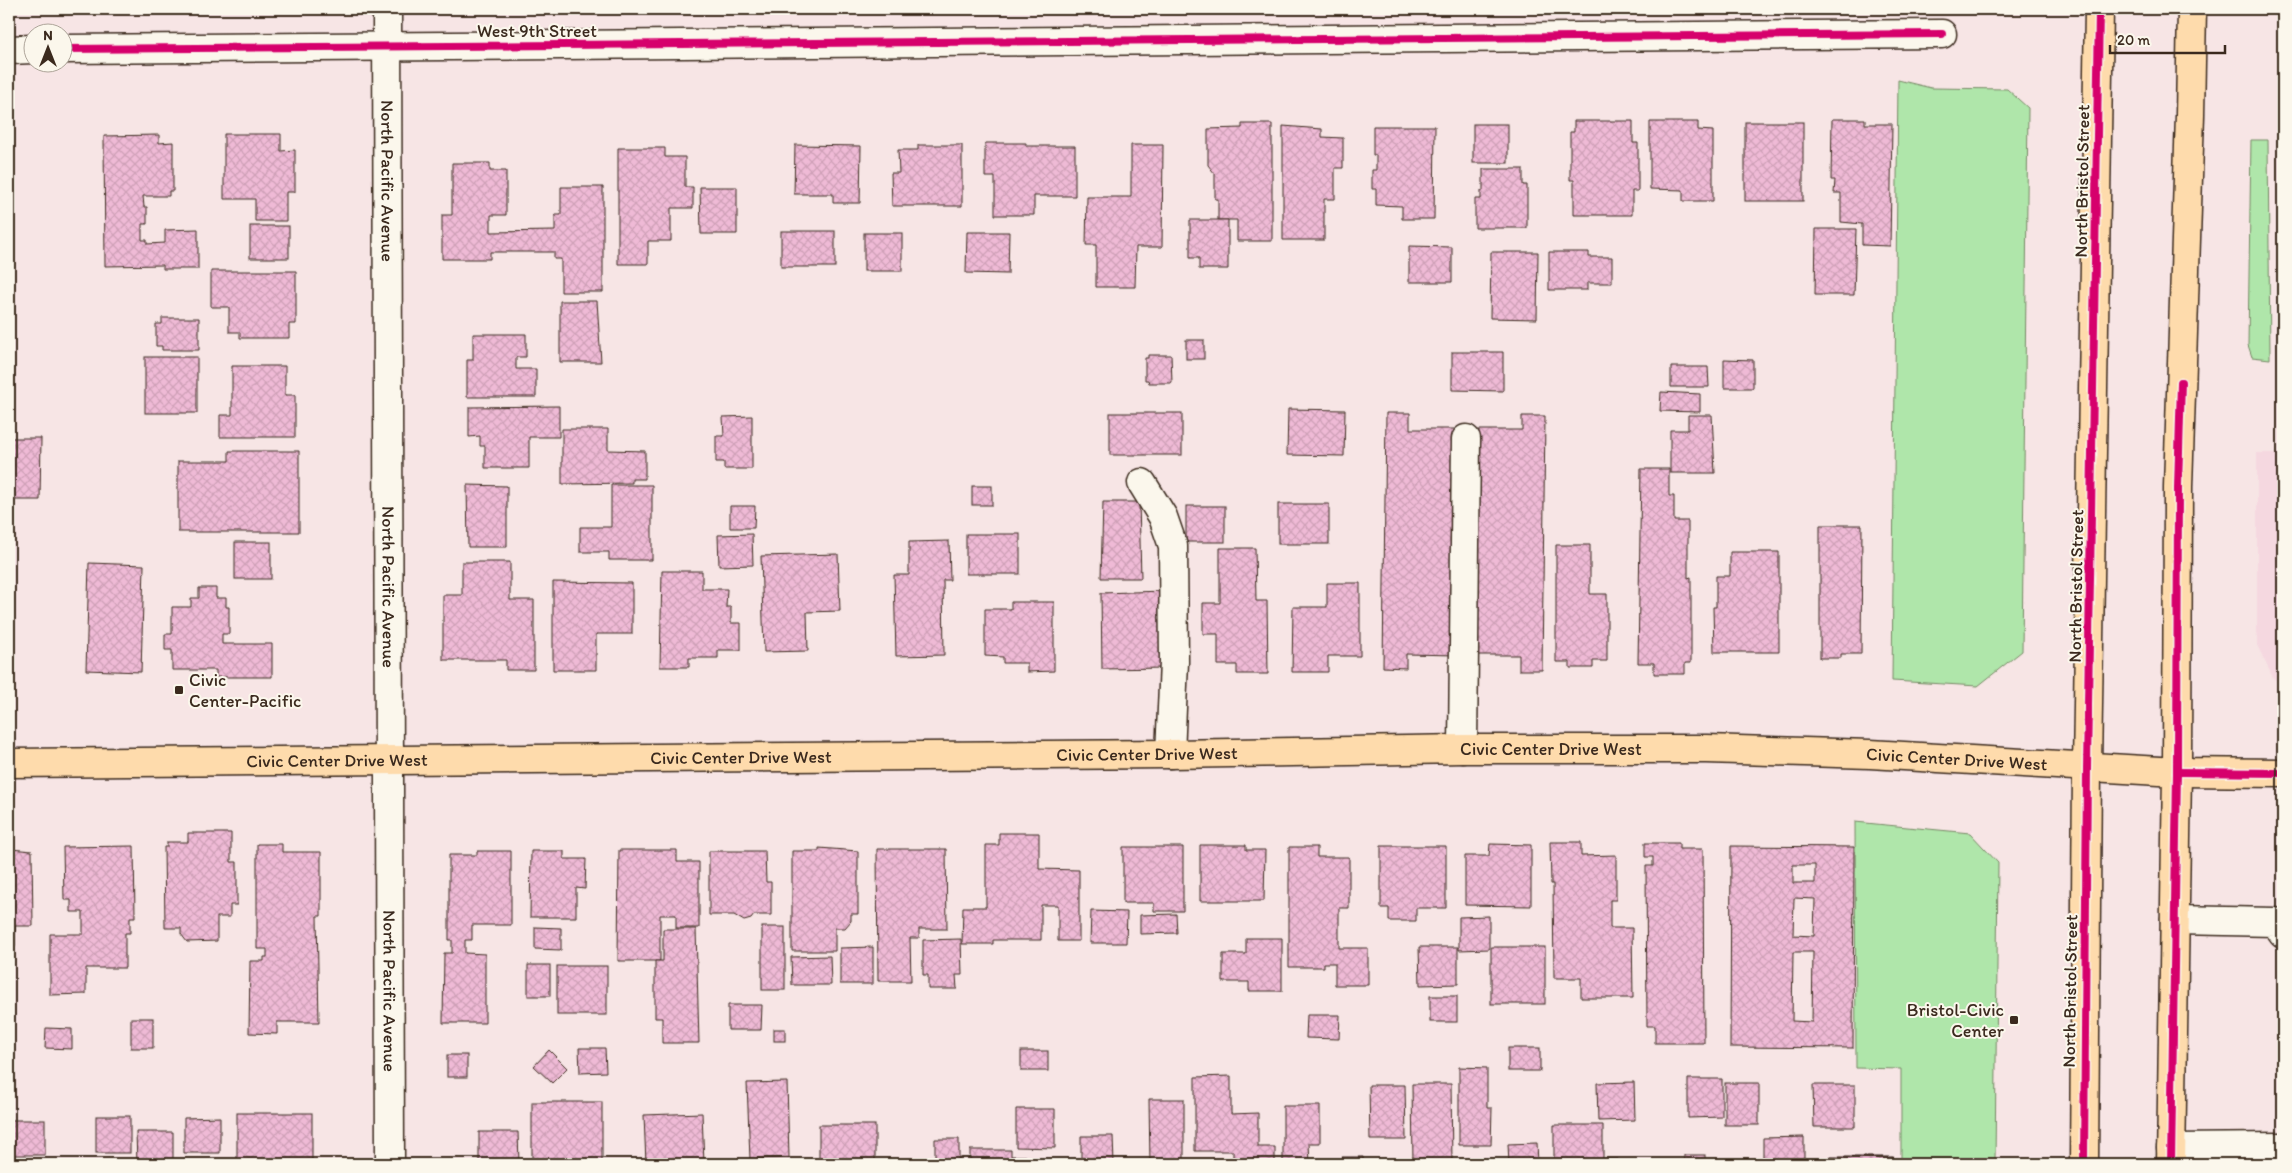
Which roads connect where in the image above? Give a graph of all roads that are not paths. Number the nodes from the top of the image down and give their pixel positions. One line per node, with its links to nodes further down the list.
1 (387, 9): 5 (street, North Pacific Avenue)
2 (2099, 9): 15 (main road, North Bristol Street)
3 (2192, 9): 16 (main road)
4 (1942, 34): 5 (street, West 9th Street)
5 (386, 47): 7 (street, West 9th Street); 13 (street, North Pacific Avenue)
6 (22, 49): 8 (street)
7 (72, 49)
8 (9, 50)
9 (1466, 439): 11 (street)
10 (1142, 483): 12 (street)
11 (1462, 749): 12 (main road, Civic Center Drive West); 15 (main road, Civic Center Drive West)
12 (1170, 754): 13 (main road, Civic Center Drive West)
13 (388, 760): 14 (main road, Civic Center Drive West); 22 (street, North Pacific Avenue)
14 (9, 763)
15 (2087, 768): 16 (main road, Civic Center Drive West); 23 (main road, North Bristol Street)
16 (2177, 772): 17 (main road, Civic Center Drive West); 18 (main road)
17 (2283, 773)
18 (2175, 920): 19 (street); 21 (main road)
19 (2283, 933)
20 (2283, 1147): 21 (street)
21 (2171, 1156)
22 (390, 1164)
23 (2084, 1164)

